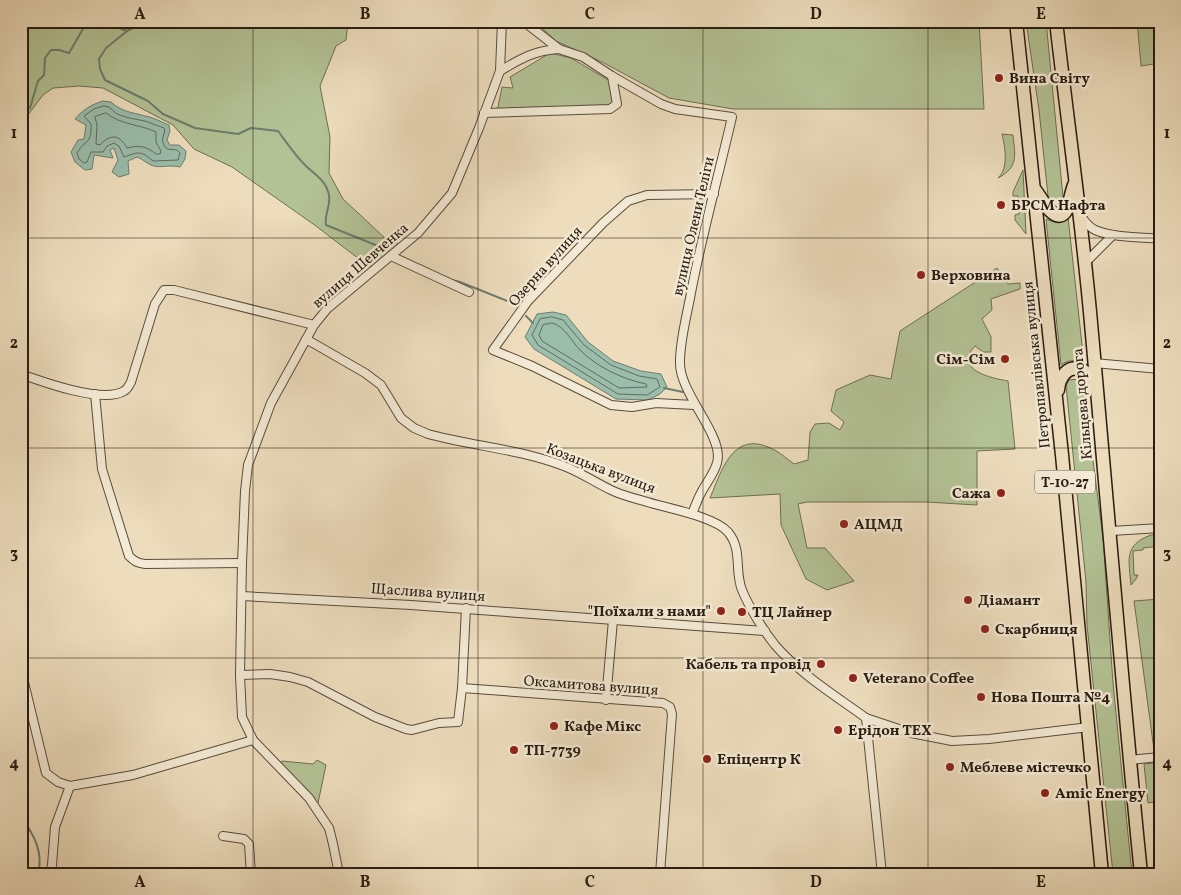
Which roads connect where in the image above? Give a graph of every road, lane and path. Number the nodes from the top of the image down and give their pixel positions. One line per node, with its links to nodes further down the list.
1 (502, 21): 6 (street, вулиця Шевченка)
2 (523, 21): 5 (street)
3 (1016, 21): 10 (highway, Петропавлівська вулиця / Т-10-27)
4 (1056, 21): 9 (highway, Кільцева дорога / Т-10-27)
5 (559, 49): 6 (street); 7 (street, вулиця Олени Теліги)
6 (500, 71): 8 (street, вулиця Шевченка)
7 (612, 76): 8 (street); 11 (street, вулиця Олени Теліги)
8 (484, 113): 15 (street, вулиця Шевченка)
9 (1075, 181): 10 (highway); 12 (highway, Кільцева дорога / Т-10-27)
10 (1034, 187): 26 (highway, Петропавлівська вулиця / Т-10-27)
11 (714, 194): 25 (street, вулиця Олени Теліги); 25 (street, Озерна вулиця)
12 (1079, 215): 13 (street); 16 (highway, Кільцева дорога / Т-10-27)
13 (1113, 235): 14 (street); 16 (street)
14 (1160, 239)
15 (391, 256): 17 (street); 18 (street, вулиця Шевченка)
16 (1085, 263): 20 (highway, Кільцева дорога / Т-10-27)
17 (470, 292)
18 (314, 325): 19 (street, вулиця Шевченка); 23 (street)
19 (306, 339): 27 (street, Козацька вулиця); 30 (street, вулиця Шевченка)
20 (1094, 363): 21 (street); 24 (highway, Кільцева дорога / Т-10-27)
21 (1160, 369)
22 (21, 374): 23 (street)
23 (95, 394): 30 (street)
24 (1098, 400): 26 (highway); 29 (highway, Кільцева дорога / Т-10-27)
25 (694, 405): 27 (street, вулиця Олени Теліги)
26 (1057, 405): 40 (highway, Петропавлівська вулиця / Т-10-27)
27 (692, 514): 34 (street, Козацька вулиця)
28 (1160, 528): 29 (street)
29 (1110, 531): 43 (highway, Кільцева дорога / Т-10-27)
30 (242, 563): 31 (street, вулиця Шевченка)
31 (242, 596): 32 (street, Щаслива вулиця); 36 (street, вулиця Шевченка)
32 (466, 608): 33 (street, Щаслива вулиця); 37 (street)
33 (613, 620): 34 (street, Щаслива вулиця); 38 (street)
34 (765, 631): 39 (street, Козацька вулиця)
35 (21, 670): 44 (street)
36 (240, 675): 37 (street); 41 (street, вулиця Шевченка)
37 (462, 688): 38 (street, Оксамитова вулиця)
38 (606, 700): 49 (street, Оксамитова вулиця)
39 (866, 718): 40 (street); 50 (street)
40 (1089, 727): 51 (highway, Петропавлівська вулиця / Т-10-27)
41 (252, 740): 44 (street); 48 (street, вулиця Шевченка)
42 (1160, 757): 43 (street)
43 (1129, 760): 52 (highway, Кільцева дорога / Т-10-27)
44 (70, 786): 46 (street)
45 (223, 836): 47 (street)
46 (50, 874)
47 (251, 874)
48 (339, 874)
49 (660, 874)
50 (882, 874)
51 (1102, 874)
52 (1141, 874)

